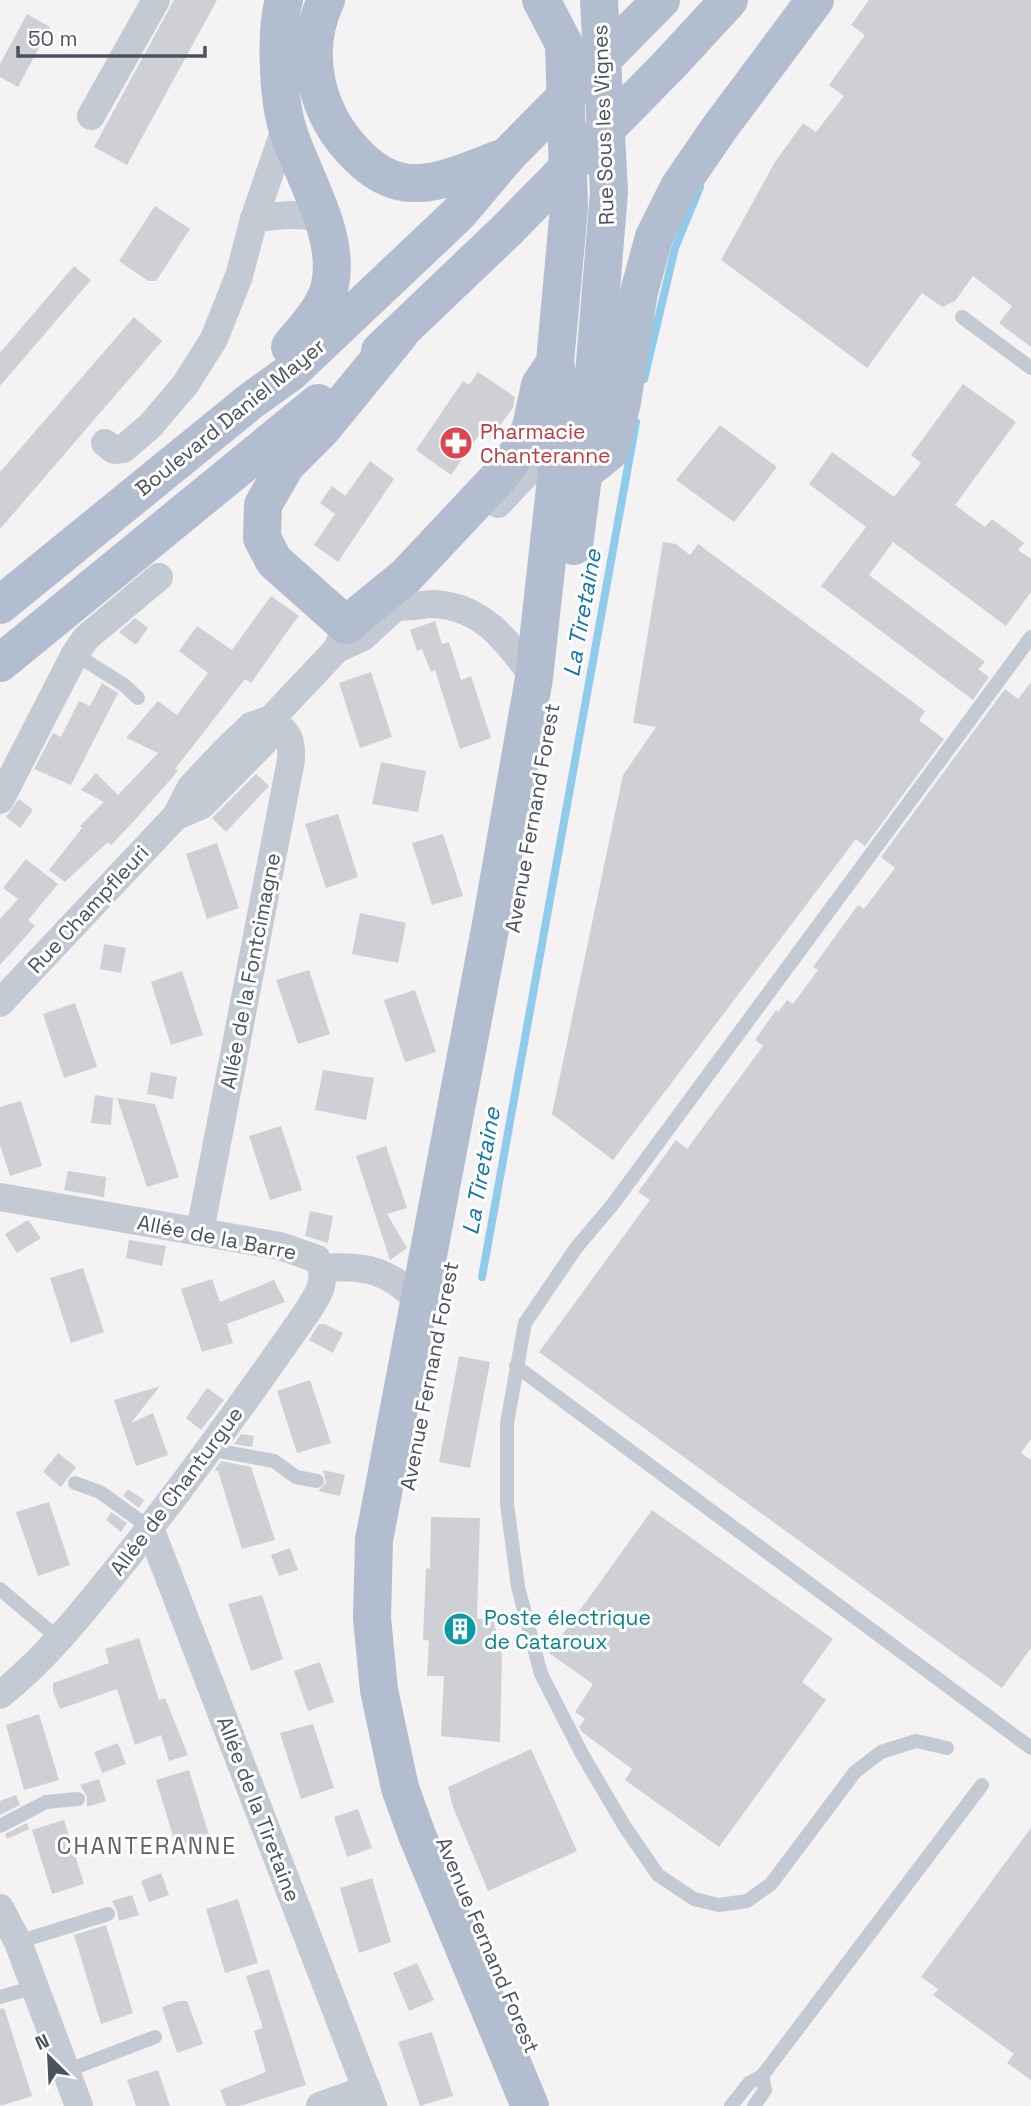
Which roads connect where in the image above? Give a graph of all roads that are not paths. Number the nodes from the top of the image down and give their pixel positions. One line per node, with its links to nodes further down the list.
1 (156, 0): 9 (street)
2 (326, 0): 11 (main road)
3 (541, 0): 16 (main road, Rue Sous les Vignes)
4 (599, 0): 18 (main road, Rue Sous les Vignes)
5 (661, 0): 11 (main road, bridge)
6 (729, 0): 15 (main road, Boulevard Daniel Mayer, bridge)
7 (815, 0): 22 (main road)
8 (274, 6): 10 (main road)
9 (91, 116)
10 (286, 126): 12 (main road); 13 (street)
11 (508, 156): 19 (main road, Boulevard Daniel Mayer)
12 (322, 218): 13 (street); 19 (main road)
13 (254, 219): 21 (street)
14 (962, 317): 17 (lane)
15 (399, 335): 26 (main road); 29 (main road, Boulevard Daniel Mayer)
16 (555, 362): 20 (main road, Rue Sous les Vignes); 24 (main road)
17 (1031, 368)
18 (594, 375): 20 (street); 22 (main road, Avenue Fernand Forest)
19 (252, 400): 25 (main road, Boulevard Daniel Mayer)
20 (562, 425): 24 (street); 30 (main road, Avenue Fernand Forest)
21 (106, 443)
22 (584, 473): 64 (main road, Avenue Fernand Forest)
23 (159, 576): 28 (street)
24 (387, 602): 26 (main road); 30 (street)
25 (0, 605)
26 (341, 637): 32 (street, Rue Champfleuri)
27 (1031, 637): 39 (lane)
28 (75, 654): 31 (lane); 33 (street)
29 (0, 663)
30 (534, 678): 38 (main road, Avenue Fernand Forest)
31 (138, 698)
32 (271, 719): 34 (street, Rue Champfleuri); 36 (street, Allée de la Fontcimagne)
33 (0, 800)
34 (0, 1003)
35 (0, 1197): 36 (street, Allée de la Barre)
36 (200, 1231): 37 (street, Allée de la Barre)
37 (323, 1268): 38 (street, Allée de la Barre); 40 (street, Allée de Chanturgue)
38 (419, 1301): 63 (main road, Avenue Fernand Forest)
39 (516, 1366): 47 (lane); 48 (lane)
40 (208, 1449): 41 (lane); 43 (street, Allée de Chanturgue)
41 (317, 1481)
42 (75, 1483): 43 (lane)
43 (150, 1528): 45 (street, Allée de Chanturgue); 60 (street, Allée de la Tiretaine)
44 (0, 1589): 45 (lane)
45 (58, 1638): 46 (street, Allée de Chanturgue)
46 (0, 1695)
47 (947, 1748)
48 (1031, 1748)
49 (982, 1785): 59 (lane)
50 (78, 1799): 51 (lane)
51 (0, 1826)
52 (0, 1908): 54 (street)
53 (108, 1914): 54 (lane)
54 (19, 1942): 55 (street)
55 (35, 1987): 56 (lane); 58 (street)
56 (0, 1997)
57 (155, 2037): 58 (lane)
58 (66, 2071): 61 (street)
59 (762, 2076): 65 (lane); 66 (lane)
60 (370, 2098): 62 (street, Allée de la Tiretaine)
61 (79, 2106)
62 (320, 2106)
63 (530, 2106)
64 (556, 2106)
65 (731, 2106)
66 (754, 2106)

